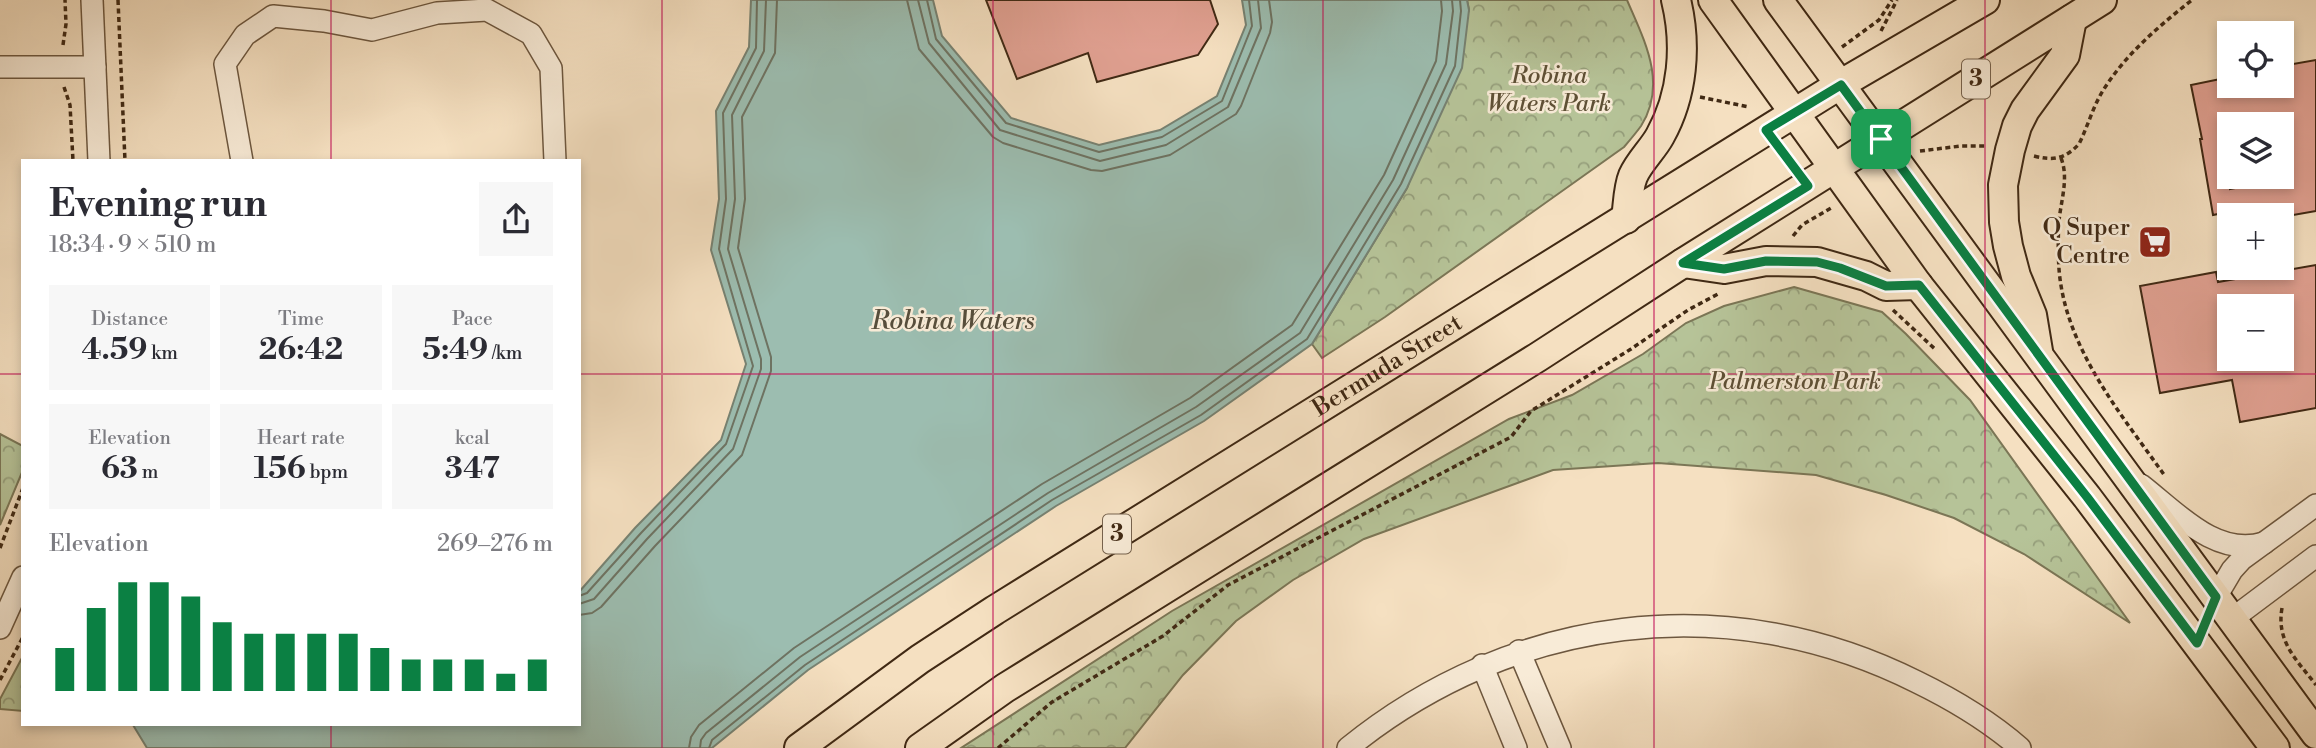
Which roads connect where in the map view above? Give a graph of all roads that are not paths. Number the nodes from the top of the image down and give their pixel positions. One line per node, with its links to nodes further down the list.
1 (92, 0): 9 (street)
2 (1676, 0): 17 (main road)
3 (1713, 0): 11 (main road)
4 (1778, 0): 10 (main road)
5 (1985, 0): 10 (main road, Bermuda Street / 3)
6 (2102, 0): 7 (main road, 3)
7 (2072, 19): 12 (main road, 3); 20 (main road)
8 (0, 67): 9 (street)
9 (95, 67): 13 (street)
10 (1841, 85): 11 (main road, Bermuda Street / 3); 12 (main road)
11 (1795, 113): 16 (main road); 17 (main road, Bermuda Street / 3)
12 (1881, 139): 16 (main road, 3); 20 (main road)
13 (99, 159)
14 (242, 159): 15 (street)
15 (555, 159)
16 (1835, 169): 18 (main road, 3); 19 (main road)
17 (1626, 219): 34 (main road, Bermuda Street / 3)
18 (1683, 263): 19 (main road); 35 (main road, 3)
19 (1919, 285): 30 (main road)
20 (2038, 356): 21 (main road)
21 (2120, 469): 25 (street); 28 (main road)
22 (2316, 505): 23 (street)
23 (2287, 526): 24 (street); 25 (street)
24 (2316, 526)
25 (2264, 543): 28 (street)
26 (2316, 556): 28 (street)
27 (21, 581): 29 (street)
28 (2224, 608): 30 (main road); 33 (main road)
29 (0, 628)
30 (2197, 643): 40 (main road)
31 (1519, 652): 32 (street); 38 (street); 39 (street)
32 (1482, 666): 36 (street); 37 (street)
33 (2316, 734)
34 (799, 748)
35 (920, 748)
36 (1348, 748)
37 (1516, 748)
38 (1560, 748)
39 (2020, 748)
40 (2276, 748)

